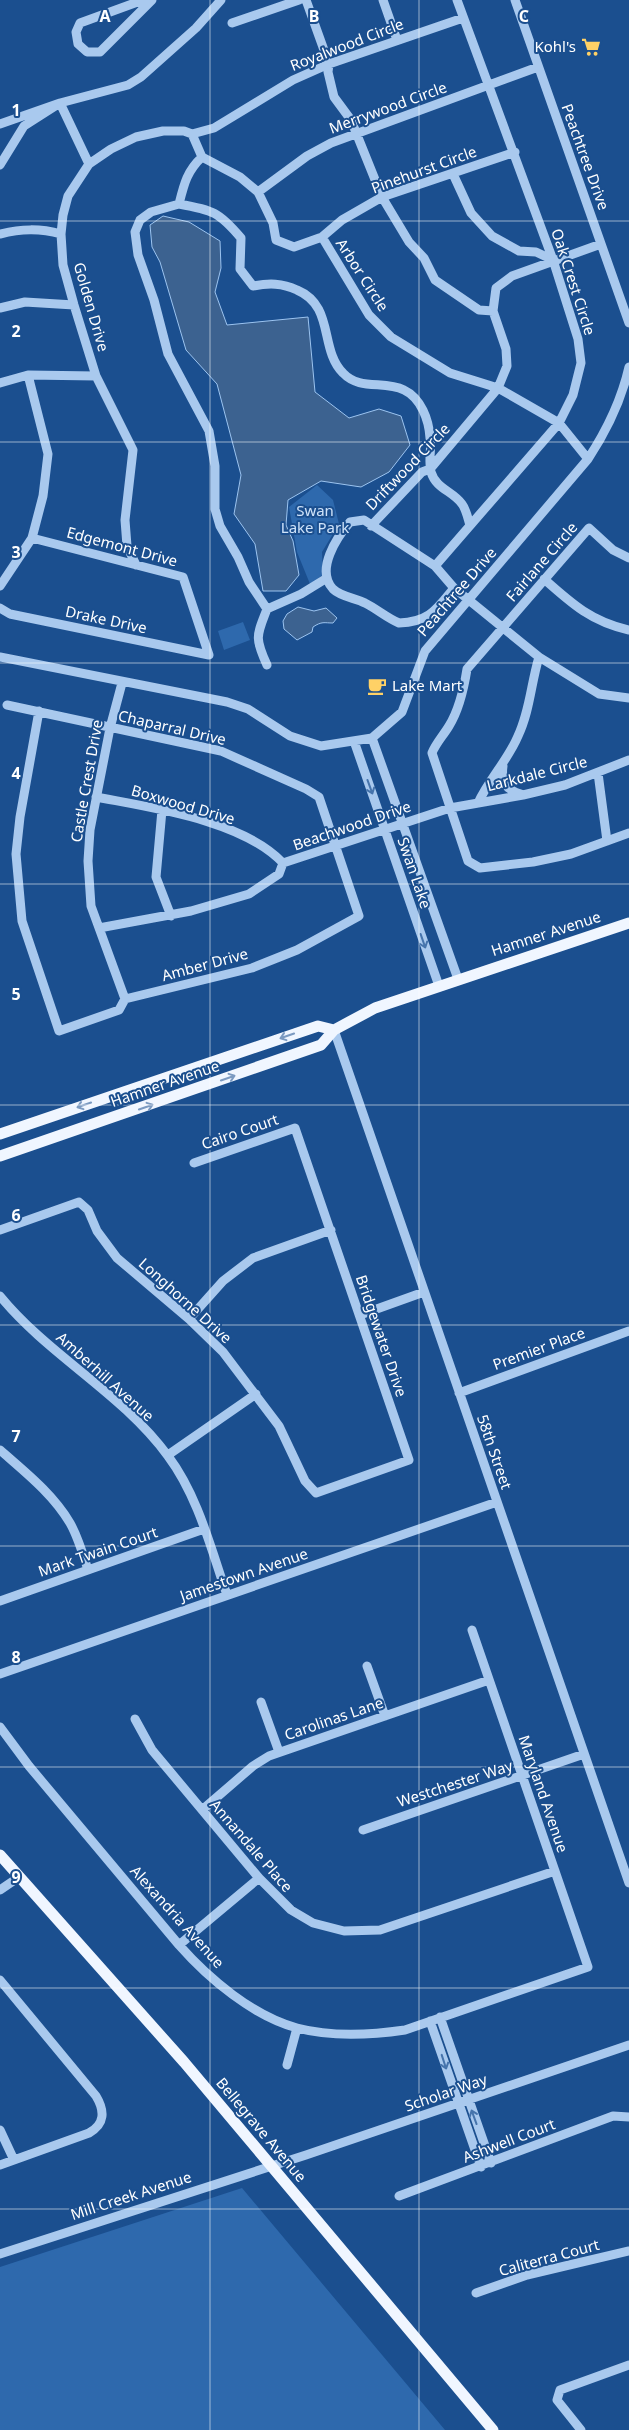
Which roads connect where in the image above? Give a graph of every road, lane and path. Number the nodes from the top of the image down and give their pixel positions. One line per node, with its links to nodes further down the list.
1 (143, 0): 2 (street)
2 (152, 0)
3 (221, 0): 15 (street)
4 (299, 0): 10 (street)
5 (306, 0): 12 (street)
6 (383, 0): 11 (street)
7 (457, 0): 9 (street, Oak Crest Circle)
8 (514, 0): 13 (street, Peachtree Drive)
9 (463, 18): 11 (street, Royalwood Circle); 14 (street, Oak Crest Circle)
10 (232, 23)
11 (397, 40): 12 (street, Royalwood Circle)
12 (329, 64): 17 (street); 18 (street, Royalwood Circle)
13 (538, 67): 14 (street, Merrywood Circle); 30 (street, Peachtree Drive)
14 (490, 85): 17 (street, Merrywood Circle); 19 (street, Oak Crest Circle)
15 (60, 103): 16 (street); 21 (street); 22 (street)
16 (0, 124)
17 (358, 133): 24 (street, Merrywood Circle); 25 (street)
18 (192, 134): 20 (street); 21 (street, Golden Drive)
19 (515, 152): 23 (street, Pinehurst Circle); 31 (street, Oak Crest Circle)
20 (202, 157): 24 (street, Arbor Circle); 26 (street)
21 (89, 164): 28 (street, Golden Drive)
22 (0, 165)
23 (453, 174): 25 (street, Pinehurst Circle); 31 (street)
24 (258, 192): 29 (street, Arbor Circle)
25 (382, 198): 29 (street, Pinehurst Circle); 34 (street)
26 (180, 204): 43 (street); 56 (street)
27 (0, 234): 28 (street)
28 (61, 234): 32 (street, Golden Drive)
29 (322, 238): 40 (street, Arbor Circle)
30 (601, 244): 31 (street, Driftwood Circle); 35 (street, Peachtree Drive)
31 (553, 260): 34 (street, Driftwood Circle); 41 (street, Oak Crest Circle)
32 (74, 305): 33 (street); 38 (street, Golden Drive)
33 (0, 308)
34 (493, 312): 40 (street, Driftwood Circle)
35 (629, 323)
36 (629, 367): 42 (street, Peachtree Drive)
37 (28, 375): 38 (street); 39 (street); 46 (street)
38 (96, 376): 48 (street, Golden Drive)
39 (0, 383)
40 (498, 388): 41 (street, Arbor Circle); 43 (street, Driftwood Circle)
41 (558, 423): 42 (street, Arbor Circle); 44 (street, Oak Crest Circle)
42 (588, 459): 54 (street, Peachtree Drive)
43 (430, 469): 44 (street); 45 (street, Driftwood Circle)
44 (470, 525): 49 (street, Oak Crest Circle)
45 (371, 526): 49 (street); 50 (street)
46 (32, 538): 48 (street, Edgemont Drive); 52 (street)
47 (629, 558): 51 (street, Fairlane Circle)
48 (136, 565): 59 (street, Edgemont Drive)
49 (435, 566): 53 (street)
50 (327, 578): 53 (street); 56 (street)
51 (544, 579): 57 (street, Fairlane Circle); 58 (street)
52 (0, 586)
53 (454, 588): 54 (street)
54 (470, 600): 57 (street); 68 (street, Peachtree Drive)
55 (0, 608): 59 (street, Drake Drive)
56 (267, 609): 62 (street)
57 (503, 628): 60 (street); 76 (street, Fairlane Circle)
58 (629, 630)
59 (209, 655)
60 (539, 657): 64 (street); 71 (street)
61 (0, 658): 63 (street, Peachtree Drive)
62 (267, 664)
63 (122, 683): 67 (street, Castle Crest Drive); 69 (street, Peachtree Drive)
64 (629, 698)
65 (7, 705): 66 (street, Chaparral Drive)
66 (39, 711): 67 (street, Chaparral Drive); 90 (street, Amber Drive)
67 (110, 728): 74 (street, Castle Crest Drive); 82 (street, Chaparral Drive)
68 (372, 738): 69 (street, Peachtree Drive); 78 (street, Swan Lake)
69 (354, 742): 79 (street, Swan Lake, one-way to 79)
70 (629, 760): 72 (street, Larkdale Circle)
71 (503, 764): 73 (street); 75 (street)
72 (598, 773): 73 (street, Larkdale Circle); 81 (street)
73 (523, 795): 75 (street, Larkdale Circle)
74 (96, 797): 77 (street, Boxwood Drive); 87 (street, Castle Crest Drive)
75 (478, 803): 76 (street, Larkdale Circle)
76 (450, 808): 78 (street, Beachwood Drive); 81 (street, Fairlane Circle)
77 (162, 810): 83 (street, Boxwood Drive); 84 (street)
78 (401, 824): 79 (street, Beachwood Drive); 88 (street, Swan Lake)
79 (385, 829): 82 (street, Beachwood Drive); 89 (street, Swan Lake, one-way to 89)
80 (629, 833): 81 (street, Fairlane Circle)
81 (607, 841)
82 (335, 846): 83 (street, Beachwood Drive); 85 (street, Chaparral Drive)
83 (283, 863): 84 (street, Beachwood Drive)
84 (171, 916): 87 (street, Beachwood Drive)
85 (359, 916): 90 (street, Amber Drive)
86 (629, 923): 88 (main road, Hamner Avenue)
87 (99, 928): 90 (street, Castle Crest Drive)
88 (458, 979): 89 (main road, Hamner Avenue)
89 (438, 986): 91 (main road, Hamner Avenue)
90 (125, 999)
91 (334, 1030): 93 (main road, Hamner Avenue, one-way to 93); 94 (main road, Hamner Avenue, one-way to 91); 98 (street, 58th Street)
92 (295, 1128): 95 (street, Cairo Court); 97 (street, Bridgewater Drive)
93 (0, 1134)
94 (0, 1156)
95 (194, 1163)
96 (0, 1230): 103 (street, Longhorne Drive)
97 (331, 1230): 102 (street, Bridgewater Drive); 103 (street)
98 (424, 1292): 102 (street); 105 (street, 58th Street)
99 (0, 1296): 100 (street, Amberhill Avenue)
100 (8, 1306): 101 (street); 108 (street, Amberhill Avenue)
101 (0, 1312)
102 (360, 1315): 109 (street, Bridgewater Drive)
103 (189, 1319): 106 (street, Longhorne Drive)
104 (629, 1331): 105 (street, Premier Place)
105 (459, 1393): 110 (street, 58th Street)
106 (256, 1394): 108 (street); 109 (street, Longhorne Drive)
107 (0, 1450): 112 (street)
108 (168, 1455): 111 (street, Amberhill Avenue)
109 (316, 1493)
110 (497, 1502): 113 (street, Jamestown Avenue); 124 (street, 58th Street)
111 (204, 1529): 112 (street, Mark Twain Court); 113 (street, Amberhill Avenue)
112 (88, 1570): 114 (street, Mark Twain Court)
113 (227, 1595): 117 (street, Jamestown Avenue)
114 (0, 1601)
115 (472, 1630): 118 (street, Maryland Avenue)
116 (367, 1666): 120 (street)
117 (0, 1674)
118 (489, 1680): 120 (street, Carolinas Lane); 125 (street, Maryland Avenue)
119 (261, 1702): 123 (street)
120 (385, 1716): 123 (street, Carolinas Lane)
121 (135, 1718): 126 (street, Annandale Place)
122 (0, 1727): 134 (street, Alexandria Avenue)
123 (279, 1752): 126 (street, Carolinas Lane)
124 (584, 1754): 125 (street, Westchester Way); 132 (street, 58th Street)
125 (522, 1777): 127 (street, Westchester Way); 129 (street, Maryland Avenue)
126 (202, 1810): 131 (street, Annandale Place)
127 (363, 1830)
128 (0, 1855): 130 (main road, Bellegrave Avenue)
129 (555, 1871): 131 (street, Annandale Place); 135 (street, Maryland Avenue)
130 (18, 1877): 133 (street); 149 (main road, Bellegrave Avenue)
131 (259, 1878): 134 (street)
132 (629, 1883)
133 (0, 1890)
134 (179, 1945): 139 (street, Alexandria Avenue)
135 (588, 1967): 137 (street, Alexandria Avenue)
136 (0, 1980): 146 (street)
137 (440, 2017): 138 (street, Alexandria Avenue); 142 (street)
138 (430, 2021): 139 (street, Alexandria Avenue); 143 (street, one-way to 143)
139 (297, 2028): 141 (street)
140 (629, 2045): 142 (street, Scholar Way)
141 (287, 2065)
142 (468, 2100): 143 (street, Scholar Way); 147 (street, one-way to 142)
143 (457, 2104): 149 (street, Scholar Way); 150 (street)
144 (629, 2117): 147 (street, Ashwell Court)
145 (0, 2130): 146 (street)
146 (14, 2160): 148 (street)
147 (491, 2163): 150 (street, Ashwell Court)
148 (0, 2165)
149 (272, 2165): 153 (street, Mill Creek Avenue); 156 (main road, Bellegrave Avenue)
150 (480, 2167): 151 (street, Ashwell Court)
151 (399, 2196)
152 (629, 2251): 154 (street, Caliterra Court)
153 (0, 2254)
154 (476, 2293)
155 (629, 2364): 157 (street)
156 (494, 2430)
157 (581, 2430)

